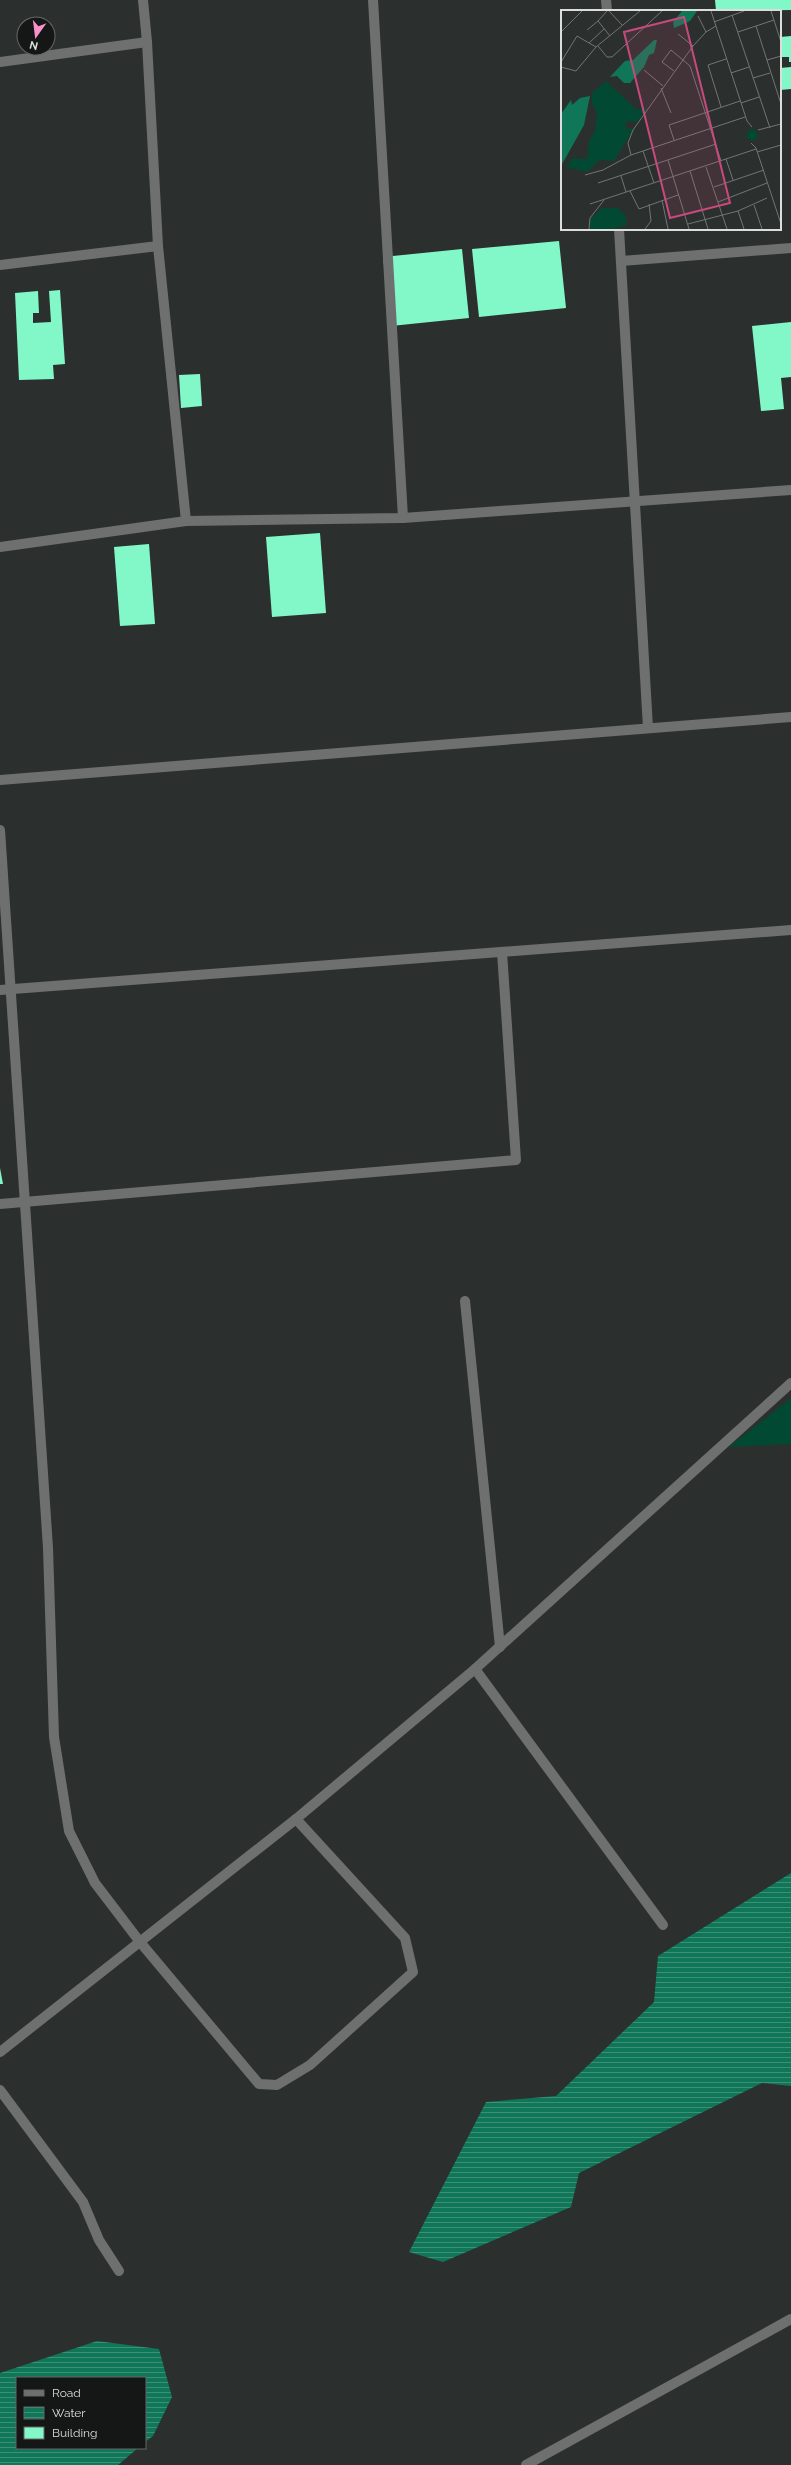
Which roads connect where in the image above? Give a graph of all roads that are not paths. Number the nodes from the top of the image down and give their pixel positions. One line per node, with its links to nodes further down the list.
1 (142, 0): 5 (street)
2 (373, 0): 14 (street)
3 (606, 0): 4 (street)
4 (607, 10)
5 (147, 42): 6 (street); 8 (street)
6 (0, 62)
7 (619, 230): 10 (street)
8 (158, 246): 11 (street); 15 (street)
9 (791, 248): 10 (street)
10 (621, 260): 13 (street)
11 (0, 265)
12 (791, 490): 13 (street)
13 (635, 502): 14 (street); 18 (street)
14 (403, 518): 15 (street)
15 (186, 521): 16 (street)
16 (0, 547)
17 (791, 716): 18 (street)
18 (648, 728): 19 (street)
19 (0, 780)
20 (0, 830): 23 (street)
21 (791, 930): 22 (street)
22 (502, 952): 23 (street); 25 (street)
23 (11, 989): 24 (street); 25 (street)
24 (0, 990)
25 (25, 1202): 26 (street); 33 (street)
26 (0, 1204)
27 (465, 1301): 29 (street)
28 (791, 1383): 29 (street)
29 (500, 1647): 30 (street)
30 (475, 1669): 31 (street); 32 (street)
31 (296, 1819): 33 (street); 33 (street)
32 (663, 1925)
33 (140, 1942): 34 (street)
34 (0, 2052)
35 (0, 2090): 36 (street)
36 (119, 2270)
37 (791, 2319): 38 (street)
38 (526, 2465)

